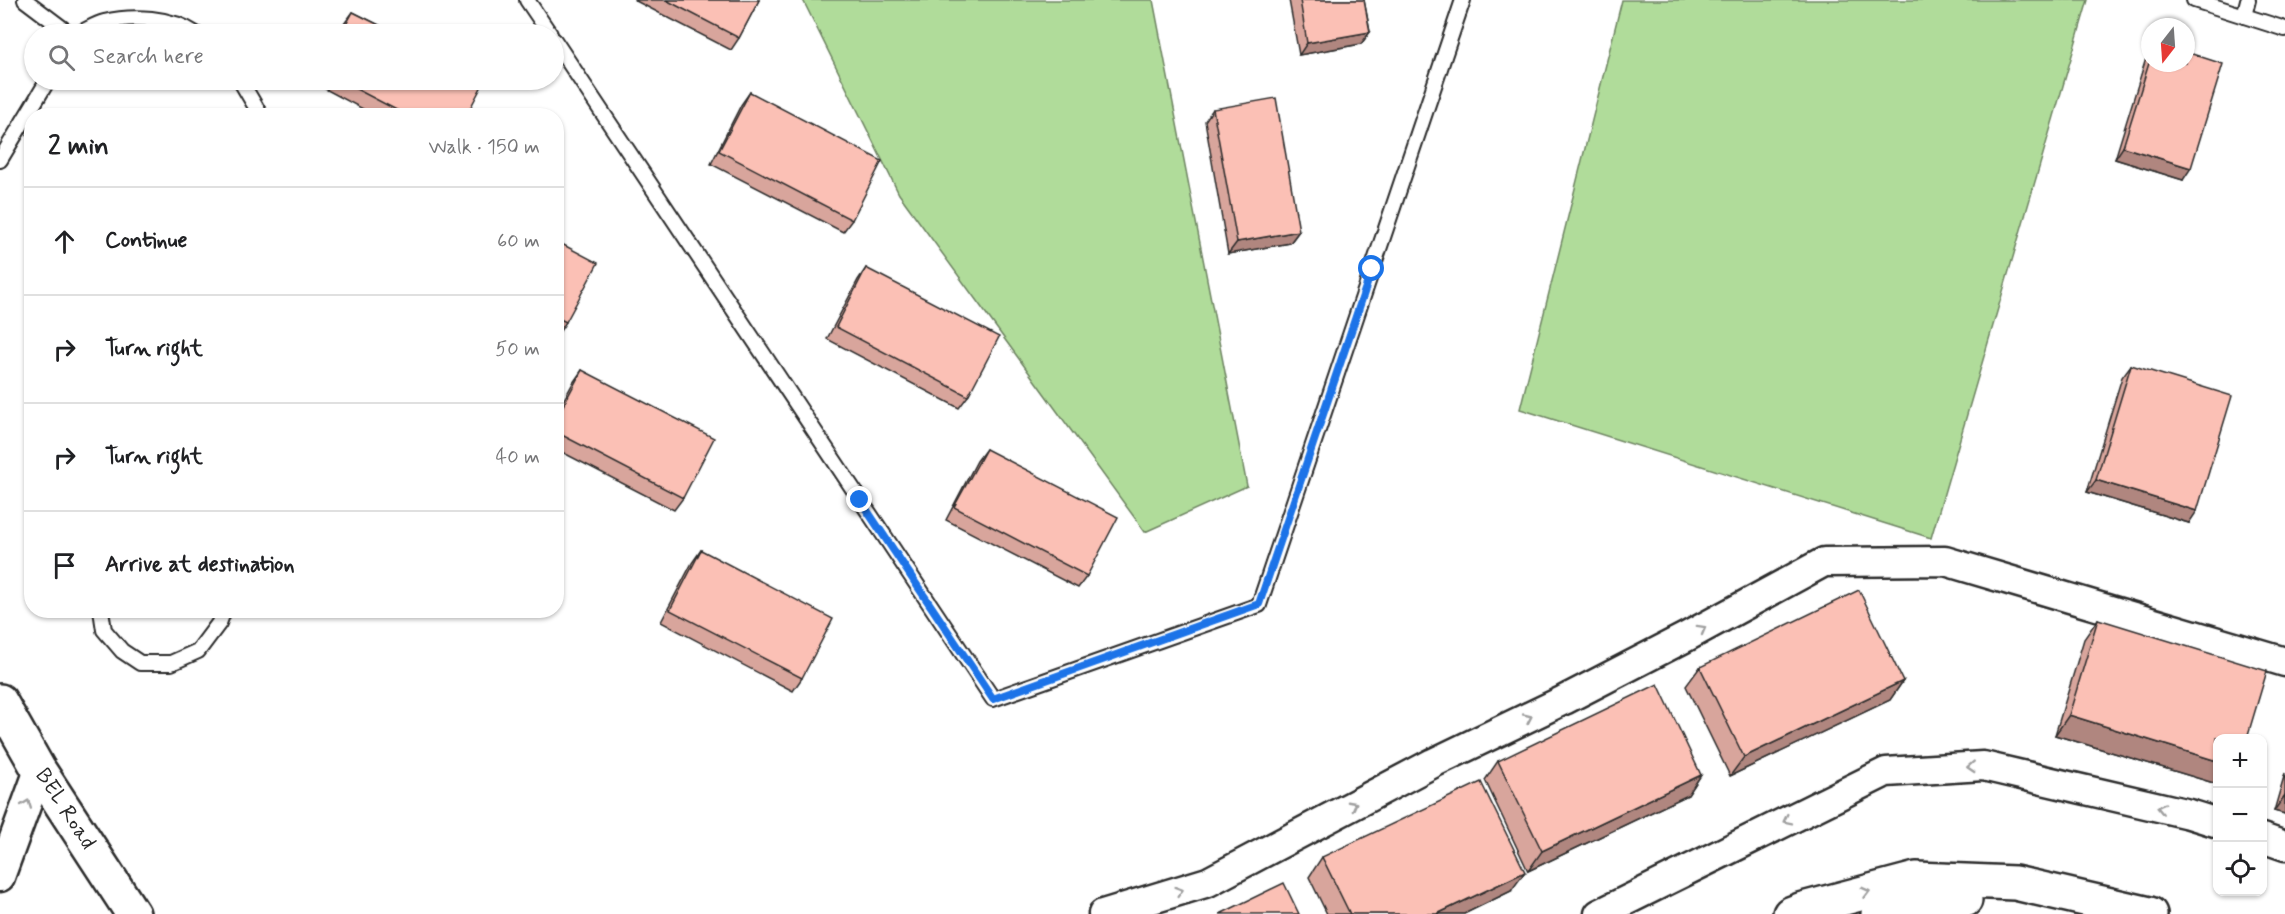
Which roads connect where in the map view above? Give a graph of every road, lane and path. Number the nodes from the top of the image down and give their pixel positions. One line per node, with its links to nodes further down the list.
1 (25, 0): 7 (lane)
2 (526, 0): 10 (lane)
3 (1463, 0): 12 (lane)
4 (2194, 0): 6 (lane)
5 (2248, 0): 6 (lane)
6 (2244, 16): 11 (lane)
7 (57, 24)
8 (99, 24): 9 (lane)
9 (172, 24)
10 (542, 24)
11 (2285, 29)
12 (564, 55)
13 (42, 90): 15 (lane)
14 (246, 90): 16 (lane)
15 (31, 108)
16 (256, 108)
17 (24, 120): 18 (lane)
18 (0, 160)
19 (102, 618): 20 (lane)
20 (221, 618)
21 (2285, 662): 29 (street, one-way to 21)
22 (0, 701): 23 (main road, BEL Road)
23 (39, 770): 27 (street, one-way to 23); 28 (main road, BEL Road)
24 (2213, 822): 30 (street, one-way to 30)
25 (2267, 840): 26 (street)
26 (2285, 846)
27 (0, 877)
28 (133, 914)
29 (1103, 914)
30 (1599, 914)
31 (1790, 914): 34 (main road, one-way to 34)
32 (1878, 914): 33 (main road)
33 (2082, 914)
34 (2150, 914)

